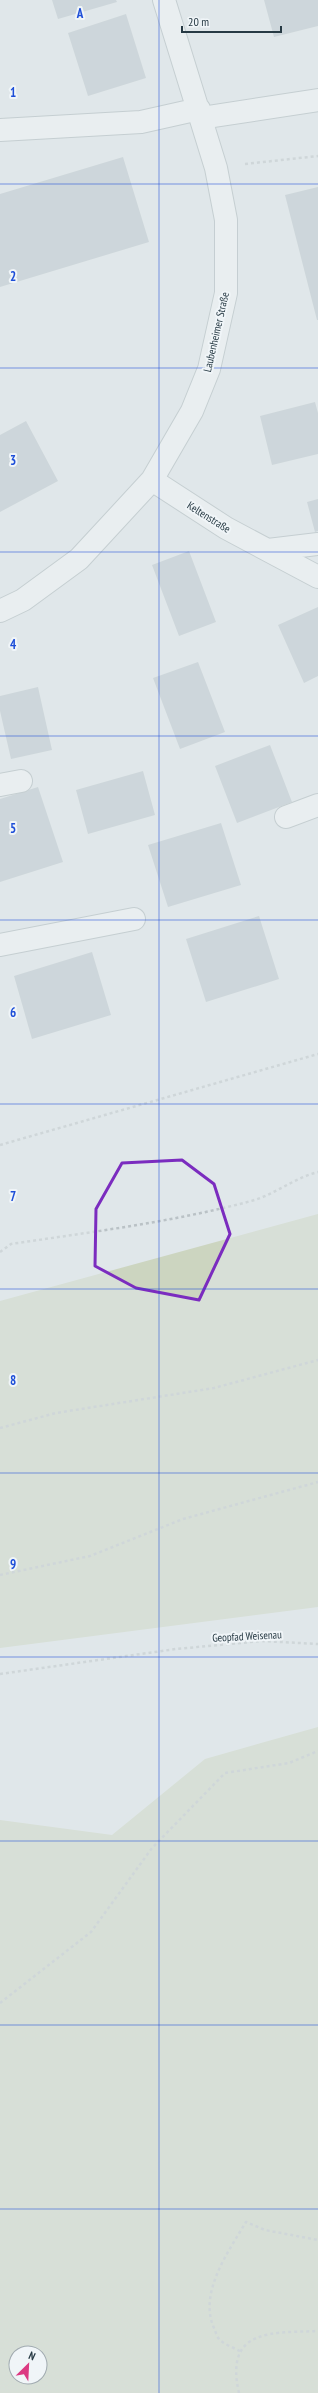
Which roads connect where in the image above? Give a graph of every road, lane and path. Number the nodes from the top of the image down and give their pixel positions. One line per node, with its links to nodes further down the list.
1 (164, 0): 3 (street, Laubenheimer Straße)
2 (318, 100): 3 (street)
3 (200, 113): 4 (street); 6 (street, Laubenheimer Straße)
4 (0, 130)
5 (318, 156): 6 (path)
6 (216, 168): 7 (street, Laubenheimer Straße)
7 (152, 480): 9 (street, Keltenstraße); 11 (street, Laubenheimer Straße)
8 (318, 544): 9 (street)
9 (268, 550): 10 (street, Keltenstraße)
10 (318, 576)
11 (0, 612)
12 (21, 782): 13 (street)
13 (0, 785)
14 (318, 805): 15 (street)
15 (286, 817)
16 (134, 919): 17 (street)
17 (0, 945)
18 (318, 1054): 19 (path)
19 (0, 1145)
20 (318, 1172): 21 (path)
21 (0, 1252)
22 (318, 1360): 23 (path)
23 (0, 1428)
24 (318, 1482): 25 (path)
25 (0, 1575)
26 (318, 1644): 27 (path, Geopfad Weisenau)
27 (0, 1674)
28 (318, 1751): 29 (path)
29 (0, 2003)
30 (318, 2240): 32 (path)
31 (318, 2331): 32 (path)
32 (240, 2351): 33 (path)
33 (239, 2393)

